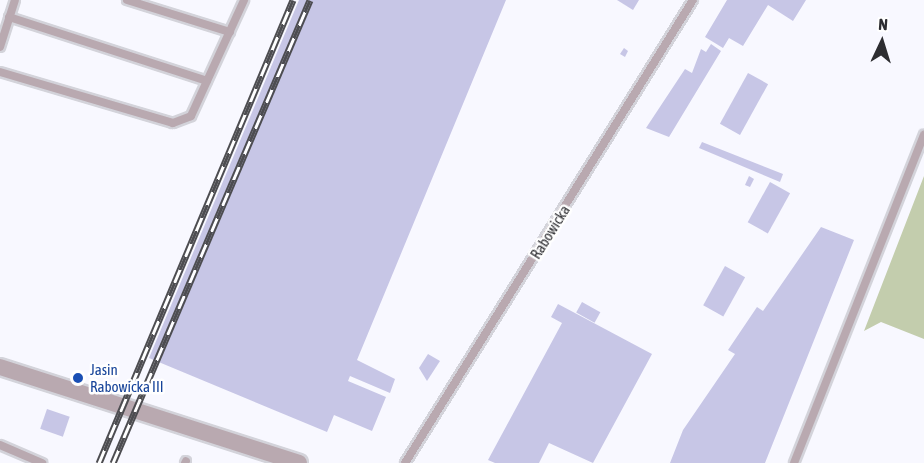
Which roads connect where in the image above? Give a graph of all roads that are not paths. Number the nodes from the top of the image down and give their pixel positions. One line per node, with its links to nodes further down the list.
1 (15, 0): 5 (lane)
2 (127, 0): 6 (lane)
3 (244, 0): 6 (lane)
4 (693, 0): 15 (lane, Rabowicka)
5 (9, 17): 7 (lane); 9 (lane)
6 (230, 32): 9 (lane)
7 (1, 43)
8 (0, 72): 9 (lane)
9 (207, 81)
10 (924, 135): 16 (lane)
11 (0, 367): 14 (street)
12 (0, 445): 13 (lane)
13 (42, 463)
14 (298, 463)
15 (405, 463)
16 (794, 463)

